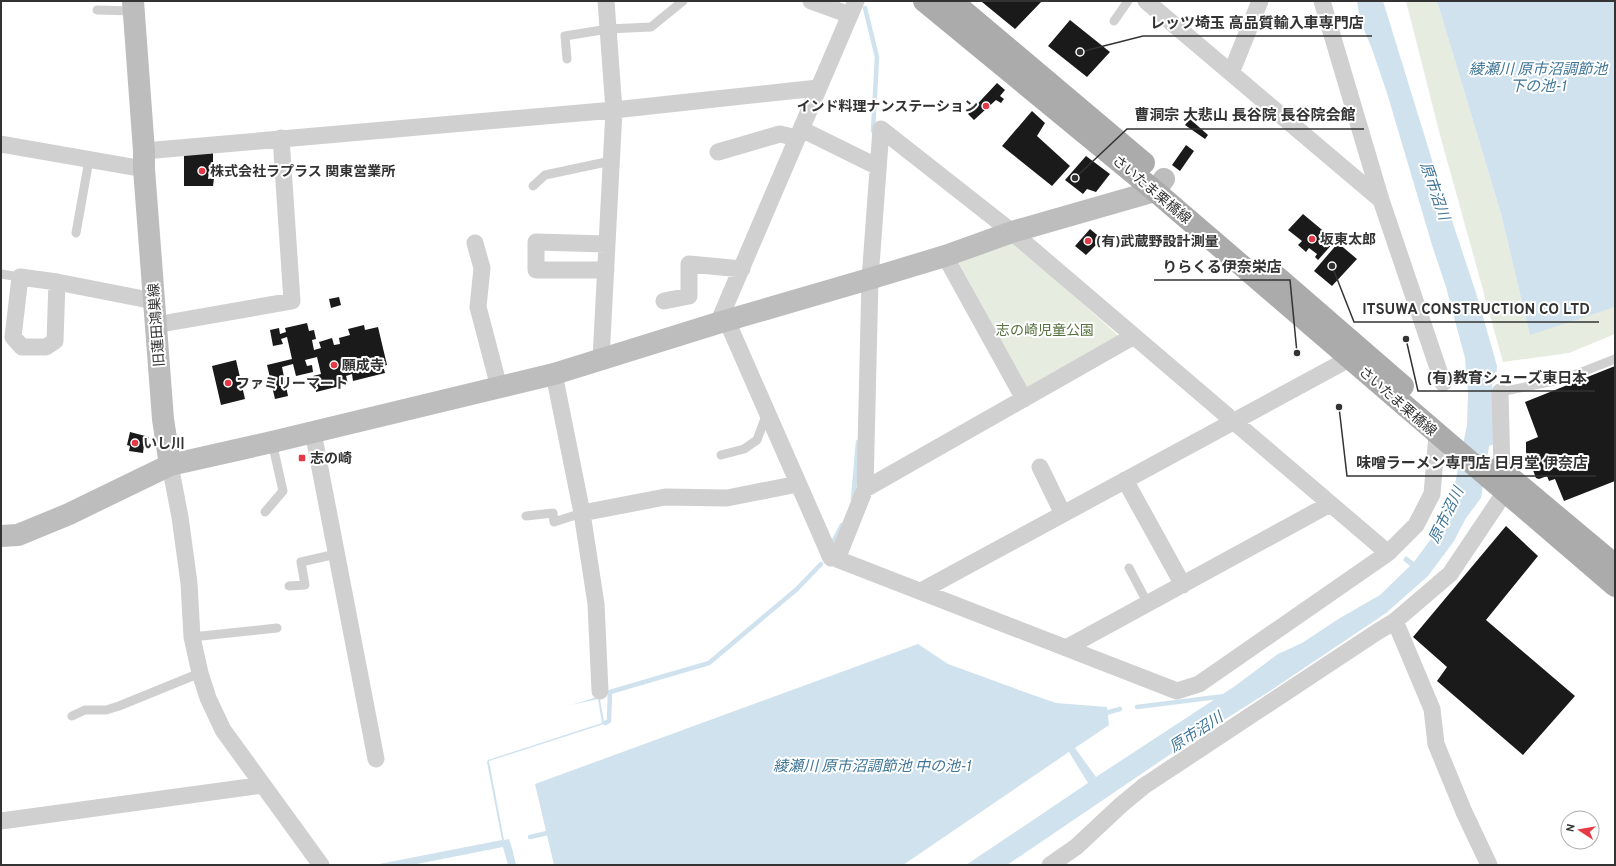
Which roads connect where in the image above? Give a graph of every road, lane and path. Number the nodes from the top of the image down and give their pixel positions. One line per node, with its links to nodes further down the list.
1 (606, 1): 14 (street)
2 (684, 1): 14 (lane)
3 (811, 1): 11 (street)
4 (924, 1): 27 (main road, さいたま栗橋線)
5 (952, 1): 27 (main road, さいたま栗橋線)
6 (1128, 1): 13 (lane)
7 (1260, 1): 16 (street)
8 (1322, 1): 29 (street)
9 (1154, 4): 16 (street)
10 (134, 6): 12 (lane); 24 (street, 旧蓮田鴻巣線)
11 (853, 8): 17 (street)
12 (97, 10)
13 (1114, 21)
14 (608, 29): 15 (lane); 18 (street)
15 (567, 59)
16 (1231, 73): 29 (street)
17 (818, 88): 18 (street); 19 (street)
18 (614, 110): 20 (street); 25 (street)
19 (799, 134): 22 (street); 26 (street); 35 (street)
20 (281, 138): 24 (street); 44 (street)
21 (1, 144): 23 (street)
22 (718, 152)
23 (89, 160): 24 (street); 31 (lane)
24 (144, 160): 41 (street, 旧蓮田鴻巣線)
25 (612, 161): 28 (lane); 33 (street)
26 (874, 165): 30 (street); 39 (street)
27 (1159, 185): 30 (street); 46 (main road, さいたま栗橋線)
28 (533, 186)
29 (1381, 200): 50 (street)
30 (1012, 232): 34 (street); 45 (street)
31 (76, 233)
32 (475, 244): 51 (street)
33 (607, 244): 36 (street); 36 (street)
34 (945, 256): 39 (street); 53 (street)
35 (742, 269): 42 (street); 43 (street)
36 (606, 270): 47 (street)
37 (1, 274): 38 (lane)
38 (20, 277): 40 (street); 40 (street)
39 (867, 280): 43 (street); 65 (street)
40 (57, 282): 41 (street)
41 (154, 301): 44 (street, 旧蓮田鴻巣線)
42 (664, 301)
43 (723, 322): 47 (street); 54 (street)
44 (155, 325): 60 (street, 旧蓮田鴻巣線)
45 (1134, 336): 53 (street); 55 (street)
46 (1356, 355): 55 (street); 57 (main road, さいたま栗橋線)
47 (601, 359): 49 (street)
48 (1615, 359): 52 (lane)
49 (554, 374): 51 (street); 69 (street)
50 (1443, 383)
51 (499, 387): 56 (street)
52 (1500, 392): 62 (street)
53 (1024, 399): 65 (street)
54 (767, 413): 59 (lane); 64 (street)
55 (1233, 422): 63 (street); 67 (street)
56 (313, 432): 58 (street); 74 (street)
57 (1446, 436): 62 (main road, さいたま栗橋線); 73 (street)
58 (272, 442): 60 (street); 68 (lane)
59 (721, 455)
60 (170, 465): 72 (street); 85 (street)
61 (1040, 467): 70 (street)
62 (1493, 469): 66 (main road); 76 (main road)
63 (1125, 480): 70 (street); 78 (street)
64 (798, 484): 69 (street); 75 (street)
65 (865, 489): 81 (street)
66 (1505, 492): 80 (main road); 83 (street)
67 (1330, 504): 73 (street); 78 (street)
68 (265, 512)
69 (582, 513): 71 (lane); 88 (street)
70 (1063, 514): 81 (street)
71 (526, 516)
72 (1, 536)
73 (1388, 553): 86 (street)
74 (336, 554): 79 (lane); 90 (street)
75 (831, 558)
76 (1615, 565)
77 (1129, 568): 82 (lane)
78 (1183, 585): 82 (street)
79 (289, 586)
80 (1615, 586)
81 (921, 591): 86 (street)
82 (1148, 604): 86 (street)
83 (1396, 621): 94 (street); 95 (street)
84 (277, 628): 85 (lane)
85 (192, 637): 87 (street)
86 (1066, 648)
87 (200, 674): 89 (lane); 91 (street)
88 (600, 691)
89 (72, 716)
90 (376, 759)
91 (264, 785): 92 (street); 93 (street)
92 (1, 821)
93 (321, 865)
94 (1050, 865)
95 (1489, 865)

